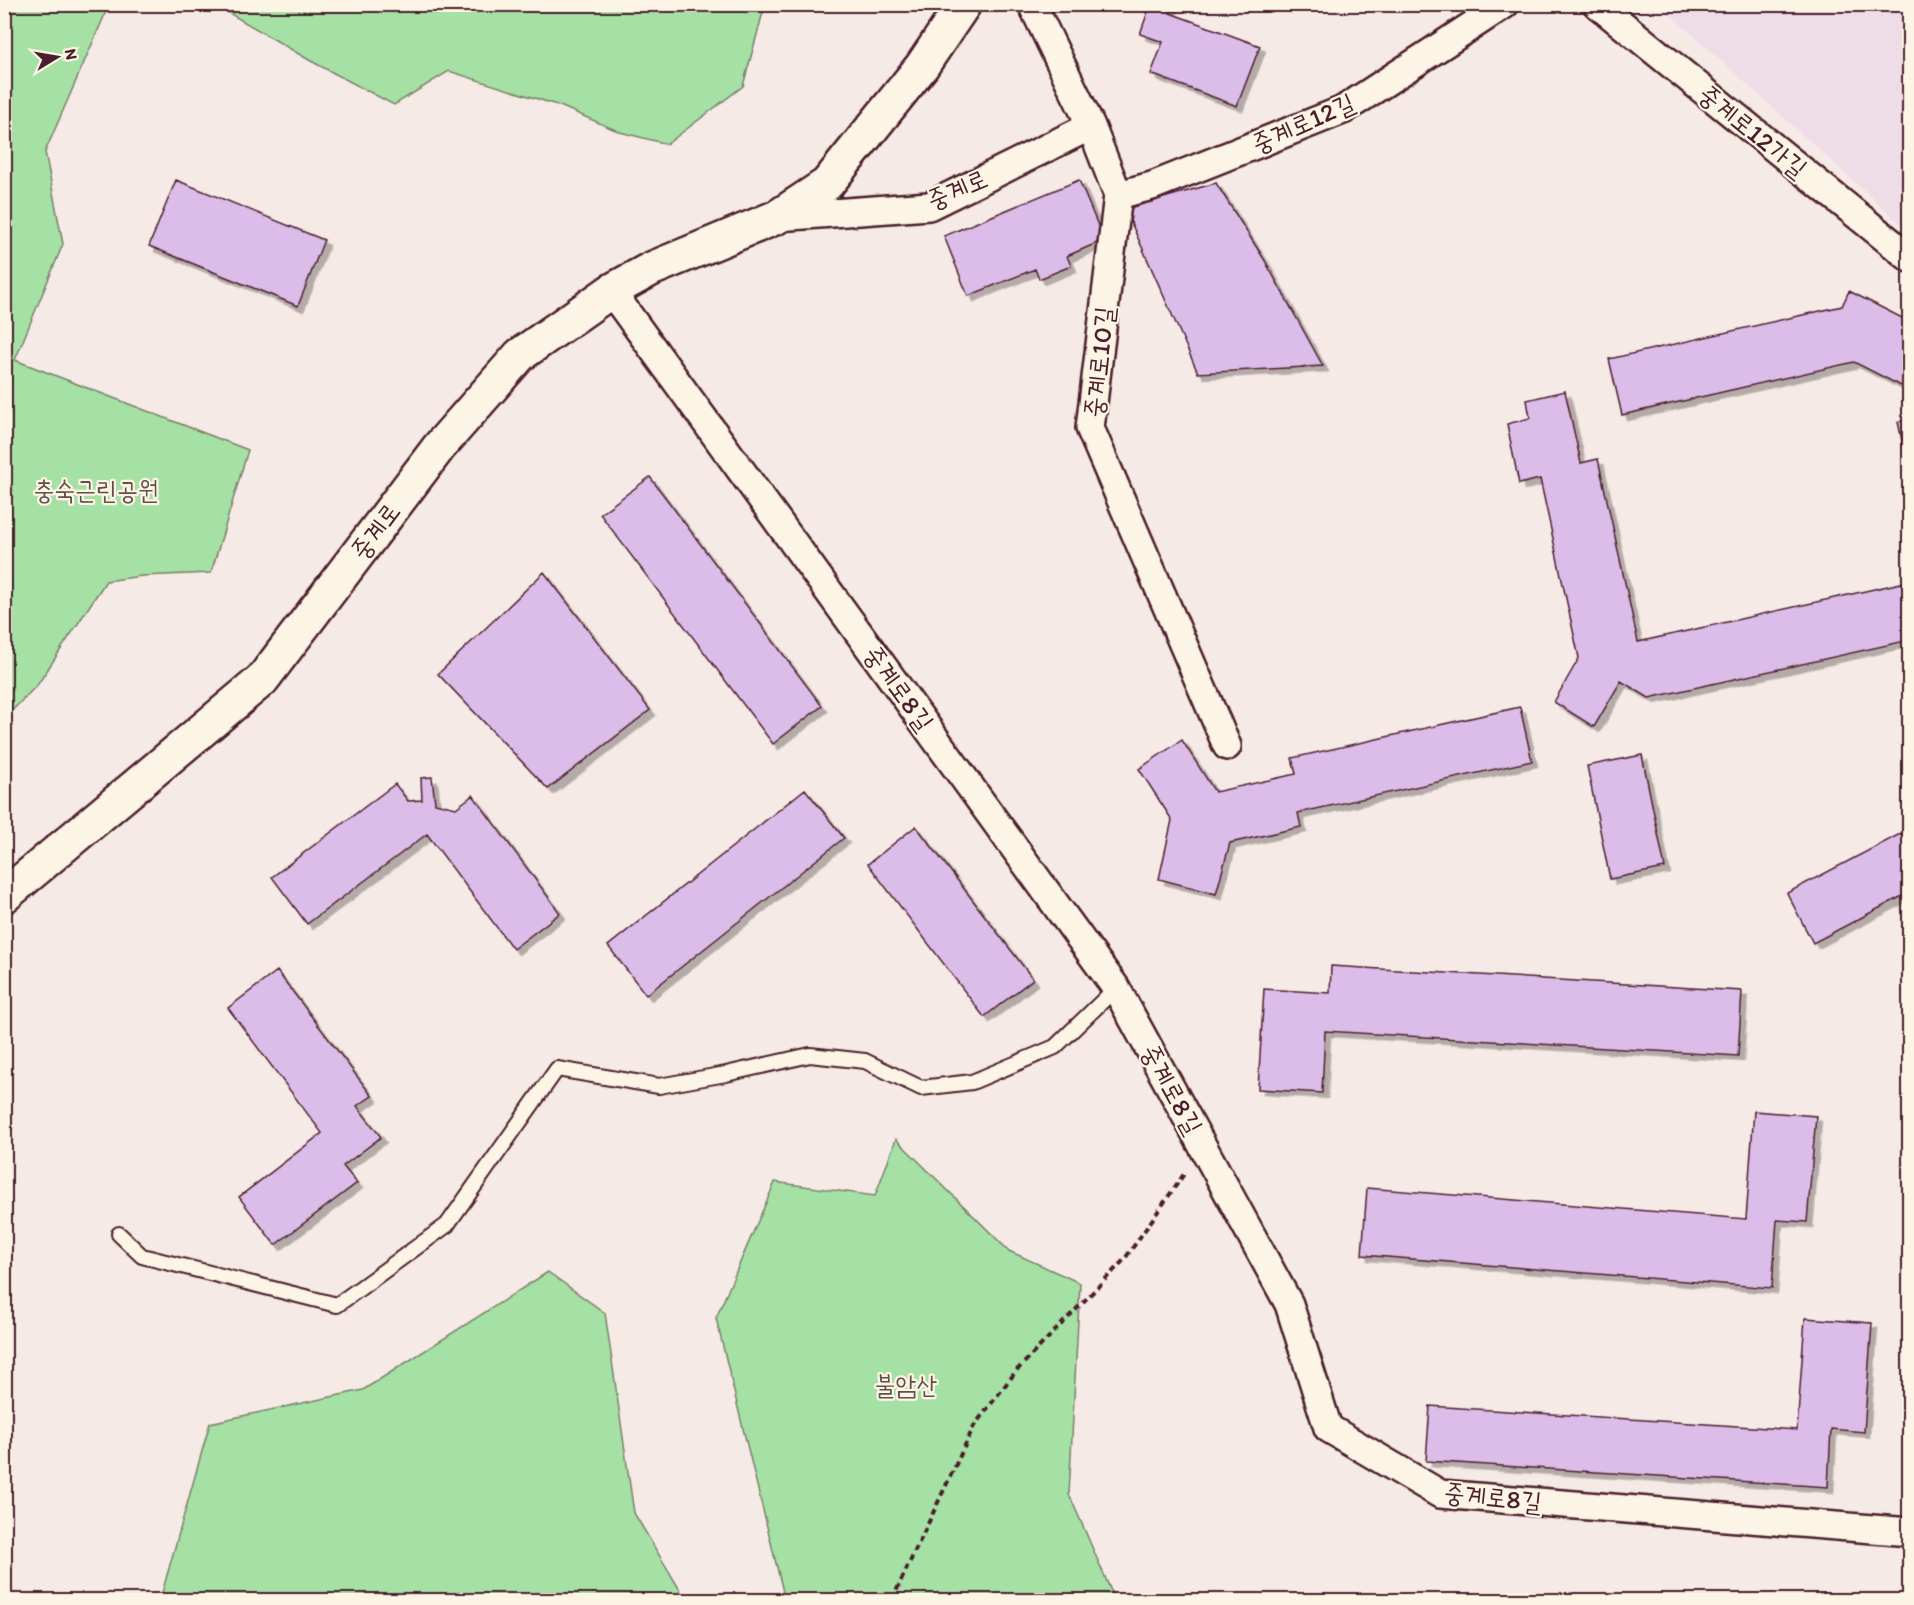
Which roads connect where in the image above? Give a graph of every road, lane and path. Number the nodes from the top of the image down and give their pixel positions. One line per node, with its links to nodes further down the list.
1 (963, 4): 7 (street, 중계로)
2 (1032, 4): 5 (street, 중계로10길)
3 (1505, 4): 6 (street, 중계로12길)
4 (1597, 4): 8 (street, 중계로12가길)
5 (1091, 126): 6 (street, 중계로10길); 7 (street, 중계로)
6 (1118, 195): 10 (street, 중계로10길)
7 (777, 217): 9 (street, 중계로)
8 (1906, 247)
9 (611, 291): 11 (street, 중계로); 12 (street, 중계로8길)
10 (1227, 746)
11 (4, 896)
12 (1116, 988): 13 (street, 중계로8길); 14 (lane)
13 (1203, 1147): 15 (street, 중계로8길); 16 (path)
14 (119, 1234)
15 (1910, 1532)
16 (892, 1600)

